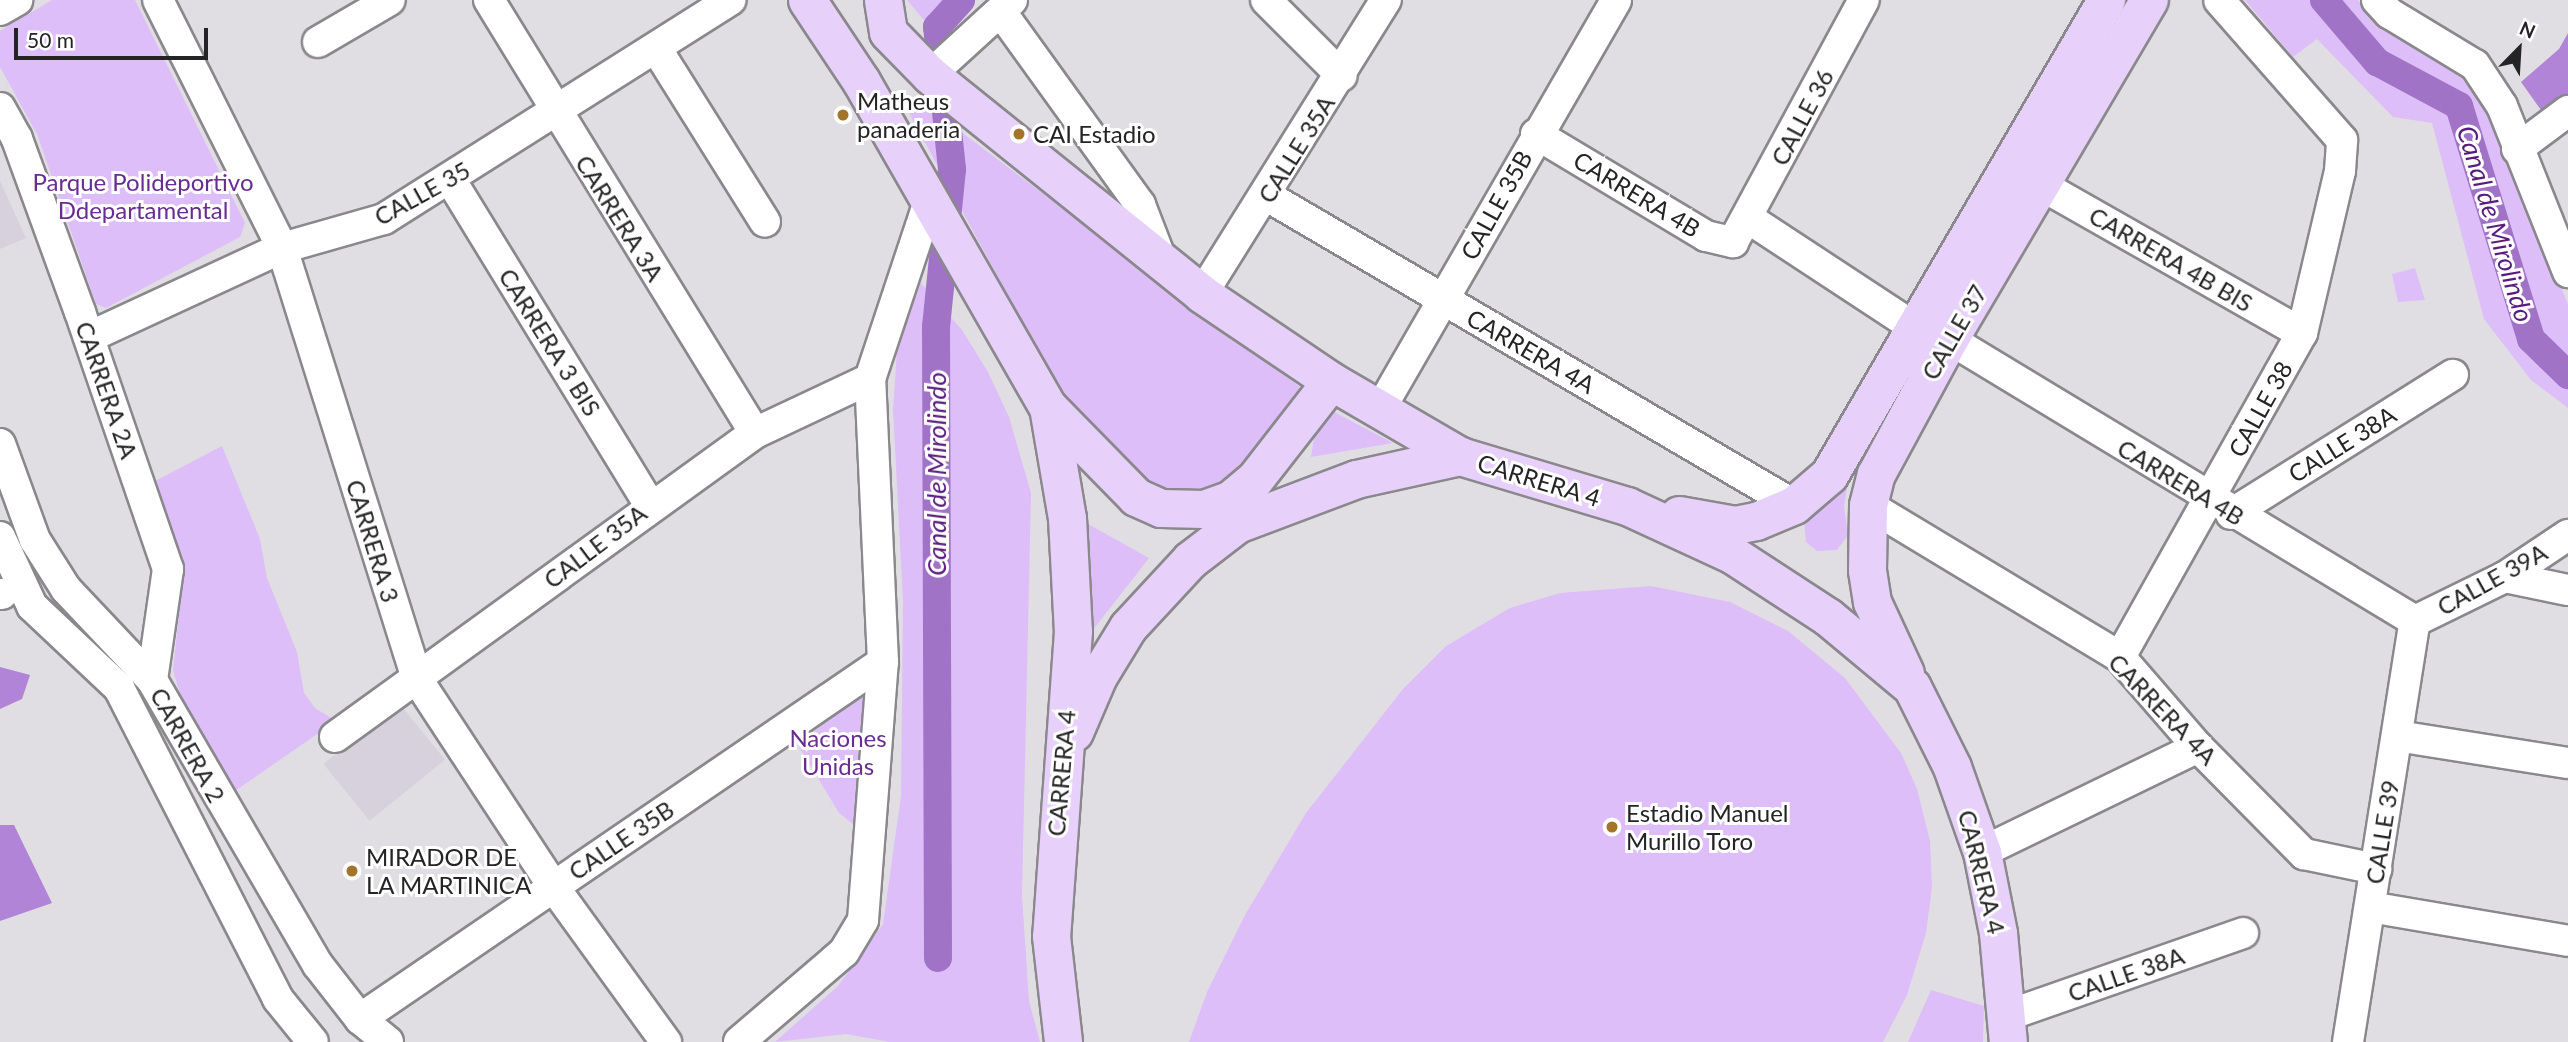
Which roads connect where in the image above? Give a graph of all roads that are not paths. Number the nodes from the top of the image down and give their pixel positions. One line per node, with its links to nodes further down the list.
1 (17, 0): 17 (street)
2 (158, 0): 36 (street, CARRERA 3)
3 (390, 0): 18 (street)
4 (489, 0): 26 (street, CARRERA 3A)
5 (732, 0): 19 (street, CALLE 35)
6 (807, 0): 23 (main road, CARRERA 4)
7 (883, 0): 20 (main road)
8 (1266, 0): 21 (street)
9 (1386, 0): 21 (street, CALLE 35A)
10 (1616, 0): 27 (street, CALLE 35B)
11 (1864, 0): 34 (street, CALLE 36)
12 (2106, 0): 41 (main road, CALLE 37)
13 (2149, 0): 30 (main road, CALLE 37)
14 (2219, 0): 42 (street, CALLE 38)
15 (2377, 0): 28 (street)
16 (1006, 6): 22 (street); 37 (street)
17 (0, 10)
18 (318, 42)
19 (656, 48): 26 (street, CALLE 35); 33 (street)
20 (900, 49): 22 (main road, CARRERA 4); 23 (main road)
21 (1342, 76): 31 (street, CALLE 35A)
22 (933, 78): 37 (main road, CARRERA 4)
23 (861, 82): 32 (main road, CARRERA 4)
24 (0, 108): 43 (street, CARRERA 2A)
25 (2568, 111): 28 (street)
26 (555, 113): 29 (street, CALLE 35); 50 (street, CARRERA 3A)
27 (1536, 134): 34 (street, CARRERA 4B); 40 (street, CALLE 35B)
28 (2518, 149): 35 (street)
29 (450, 179): 36 (street, CALLE 35); 53 (street, CARRERA 3 BIS)
30 (2041, 185): 42 (street, CARRERA 4B BIS); 44 (main road, CALLE 37)
31 (1267, 196): 39 (street, CALLE 35A); 40 (street, CARRERA 4A)
32 (934, 214): 46 (street); 48 (main road, CARRERA 4)
33 (765, 222)
34 (1744, 226): 41 (street)
35 (2560, 231): 38 (street)
36 (282, 248): 43 (street, CALLE 35); 67 (street, CARRERA 3)
37 (1162, 262): 39 (main road, CARRERA 4)
38 (2568, 272)
39 (1202, 294): 47 (main road, CARRERA 4)
40 (1444, 300): 49 (street, CALLE 35B); 56 (street, CARRERA 4A)
41 (1914, 327): 56 (main road, CALLE 37)
42 (2302, 333): 57 (street, CALLE 38)
43 (89, 337): 68 (street, CARRERA 2A)
44 (1949, 340): 54 (main road, CALLE 37); 57 (street, CARRERA 4B)
45 (2453, 375): 57 (street, CALLE 38A)
46 (870, 379): 50 (street, CALLE 35A); 66 (street)
47 (1331, 381): 48 (main road); 49 (main road, CARRERA 4)
48 (1048, 407): 74 (main road, CARRERA 4)
49 (1379, 411): 52 (main road, CARRERA 4)
50 (755, 433): 53 (street, CALLE 35A)
51 (0, 444): 68 (street, CARRERA 2)
52 (1460, 456): 55 (main road, CARRERA 4); 74 (main road)
53 (650, 505): 67 (street, CALLE 35A)
54 (1868, 505): 65 (street, CARRERA 4A); 69 (main road, CALLE 37)
55 (1627, 506): 56 (main road, CALLE 37); 69 (main road, CARRERA 4)
56 (1794, 506)
57 (2220, 507): 64 (street, CARRERA 4B); 65 (street, CALLE 38)
58 (2568, 536): 60 (street, CALLE 39A)
59 (0, 537): 63 (street, CARRERA 2)
60 (2505, 577): 61 (street); 64 (street, CALLE 39A)
61 (2568, 590)
62 (1, 593): 63 (street)
63 (32, 606): 83 (street, CARRERA 2)
64 (2415, 621): 70 (street, CALLE 39)
65 (2120, 657): 72 (street, CARRERA 4A)
66 (883, 662): 77 (street, CALLE 35B); 86 (street)
67 (417, 679): 71 (street, CALLE 35A); 77 (street, CARRERA 3)
68 (152, 680): 81 (street, CARRERA 2)
69 (1912, 687): 75 (main road, CARRERA 4)
70 (2397, 736): 73 (street); 76 (street, CALLE 39)
71 (335, 737)
72 (2199, 747): 75 (street); 76 (street, CARRERA 4A)
73 (2568, 763)
74 (1060, 783): 87 (main road, CARRERA 4)
75 (1982, 852): 82 (main road, CARRERA 4)
76 (2376, 869): 78 (street, CALLE 39)
77 (553, 886): 81 (street, CALLE 35B); 85 (street, CARRERA 3)
78 (2370, 907): 80 (street); 88 (street, CALLE 39)
79 (2243, 933): 82 (street, CALLE 38A)
80 (2568, 940)
81 (360, 1019): 84 (street, CARRERA 2)
82 (2011, 1033)
83 (313, 1042)
84 (388, 1042)
85 (666, 1042)
86 (739, 1042)
87 (1063, 1042)
88 (2348, 1042)

